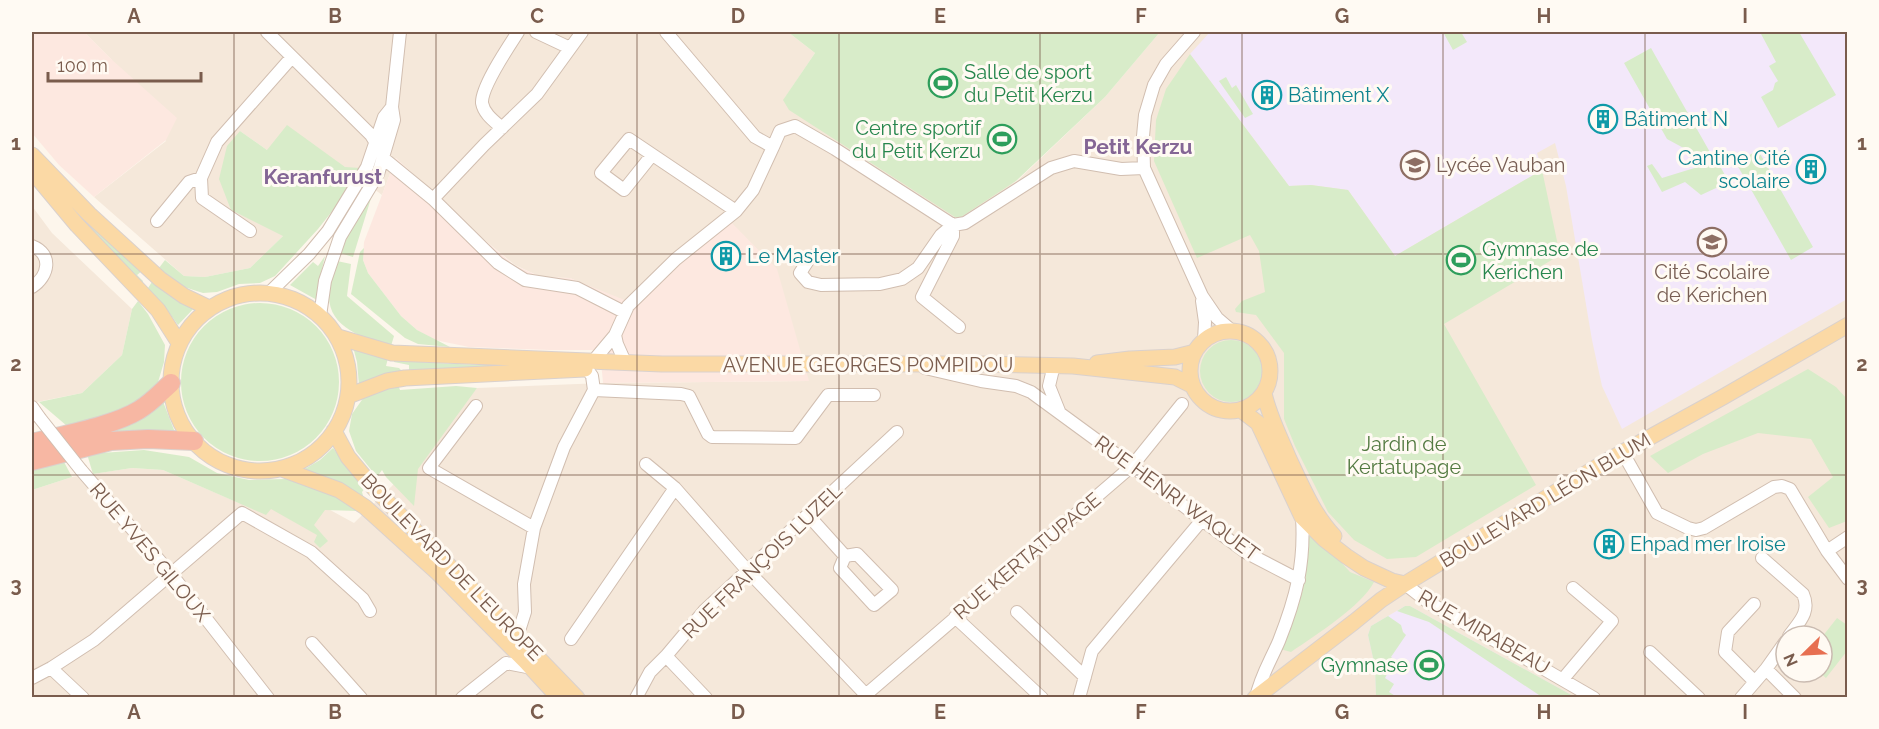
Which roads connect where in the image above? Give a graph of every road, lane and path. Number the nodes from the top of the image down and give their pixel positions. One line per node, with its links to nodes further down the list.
1 (267, 32): 9 (street)
2 (400, 32): 10 (street)
3 (518, 32): 11 (street)
4 (536, 32): 8 (street)
5 (582, 32): 8 (street)
6 (666, 32): 13 (street)
7 (1194, 32): 17 (street)
8 (570, 48): 11 (street)
9 (292, 57): 12 (street); 19 (street)
10 (392, 107): 12 (street); 16 (street)
11 (502, 128): 20 (street)
12 (376, 142): 28 (street)
13 (773, 147): 21 (street); 23 (street)
14 (32, 155): 30 (main road)
15 (652, 155): 21 (street)
16 (383, 158): 20 (street); 32 (street)
17 (1144, 168): 23 (street); 29 (street)
18 (32, 171): 38 (main road)
19 (201, 178): 22 (street); 24 (street)
20 (433, 199): 31 (street)
21 (736, 211): 31 (street)
22 (157, 221)
23 (953, 225): 26 (street); 34 (street)
24 (250, 231)
25 (32, 246): 27 (street)
26 (811, 256)
27 (32, 287)
28 (270, 292): 30 (main road); 32 (main road)
29 (1202, 296): 35 (street); 39 (street)
30 (209, 308): 38 (main road)
31 (624, 312): 36 (street)
32 (320, 316): 37 (main road)
33 (1848, 324): 63 (main road, BOULEVARD LÉON BLUM)
34 (959, 327)
35 (1231, 330): 39 (main road); 51 (main road)
36 (615, 335): 40 (street); 43 (street)
37 (338, 337): 43 (main road, AVENUE GEORGES POMPIDOU); 53 (main road)
38 (179, 343): 46 (main road)
39 (1199, 346): 45 (main road, AVENUE GEORGES POMPIDOU); 48 (main road)
40 (625, 362): 41 (main road, AVENUE GEORGES POMPIDOU); 43 (main road, AVENUE GEORGES POMPIDOU)
41 (662, 364): 42 (main road, AVENUE GEORGES POMPIDOU); 43 (main road, AVENUE GEORGES POMPIDOU)
42 (910, 364): 44 (main road, AVENUE GEORGES POMPIDOU); 50 (street, RUE HENRI WAQUET)
43 (591, 365): 49 (street); 53 (main road, AVENUE GEORGES POMPIDOU)
44 (1054, 365): 45 (main road, AVENUE GEORGES POMPIDOU); 47 (street)
45 (1073, 366): 48 (main road, AVENUE GEORGES POMPIDOU)
46 (171, 383): 61 (main road); 62 (highway)
47 (1049, 386): 50 (street); 57 (street)
48 (1193, 386): 56 (main road)
49 (594, 390): 52 (street, AVENUE GEORGES POMPIDOU); 72 (street)
50 (1031, 392): 57 (street, RUE HENRI WAQUET)
51 (1264, 393): 56 (main road); 81 (main road)
52 (874, 395)
53 (348, 396): 59 (main road)
54 (1182, 404): 66 (street, RUE KERTATUPAGE)
55 (476, 406): 72 (street)
56 (1241, 410): 70 (main road)
57 (1059, 411): 66 (street, RUE HENRI WAQUET)
58 (35, 412): 78 (street, RUE YVES GILOUX, bridge)
59 (334, 431): 67 (main road); 88 (main road, BOULEVARD DE L'EUROPE)
60 (897, 432): 69 (street, RUE FRANÇOIS LUZEL)
61 (194, 441): 64 (highway); 67 (main road)
62 (32, 443)
63 (1623, 453): 74 (street); 81 (main road, BOULEVARD LÉON BLUM)
64 (32, 461)
65 (646, 464): 68 (street)
66 (1132, 466): 71 (street, RUE HENRI WAQUET); 86 (street, RUE KERTATUPAGE)
67 (282, 469): 88 (main road, BOULEVARD DE L'EUROPE)
68 (675, 488): 77 (street); 89 (street)
69 (807, 515): 75 (street); 77 (street, RUE FRANÇOIS LUZEL)
70 (1302, 517): 80 (street); 81 (main road)
71 (1202, 520): 80 (street, RUE HENRI WAQUET); 99 (street)
72 (534, 528): 88 (street)
73 (1848, 537): 74 (street)
74 (1827, 551): 79 (street)
75 (845, 556)
76 (1762, 558): 87 (street)
77 (747, 570): 92 (street, RUE FRANÇOIS LUZEL); 102 (street)
78 (172, 575): 84 (street); 95 (street); 105 (street, RUE YVES GILOUX)
79 (1848, 579)
80 (1299, 580): 103 (street)
81 (1405, 584): 100 (street, RUE MIRABEAU); 103 (main road, BOULEVARD LÉON BLUM)
82 (1573, 588): 100 (street, RUE MIRABEAU)
83 (1755, 604): 101 (street)
84 (370, 611)
85 (1017, 612): 99 (street)
86 (955, 617): 102 (street, RUE KERTATUPAGE); 112 (street)
87 (1798, 624)
88 (514, 633): 94 (street); 96 (main road, BOULEVARD DE L'EUROPE); 109 (main road, BOULEVARD DE L'EUROPE)
89 (571, 639)
90 (312, 643): 106 (street)
91 (1650, 652): 115 (street)
92 (666, 656): 110 (street, RUE FRANÇOIS LUZEL); 111 (street)
93 (1774, 658): 97 (street)
94 (506, 663): 96 (street); 107 (street)
95 (51, 668): 98 (street); 104 (street)
96 (532, 668): 108 (main road, BOULEVARD DE L'EUROPE)
97 (1766, 669): 101 (street); 117 (street)
98 (32, 675)
99 (1085, 677): 113 (street)
100 (1563, 679): 114 (street, RUE MIRABEAU)
101 (1755, 681): 116 (street)
102 (866, 696)
103 (1256, 697)
104 (83, 698)
105 (268, 698)
106 (361, 698)
107 (462, 698)
108 (559, 698)
109 (577, 698)
110 (636, 698)
111 (706, 698)
112 (1042, 698)
113 (1079, 698)
114 (1594, 698)
115 (1699, 698)
116 (1741, 698)
117 (1795, 698)

